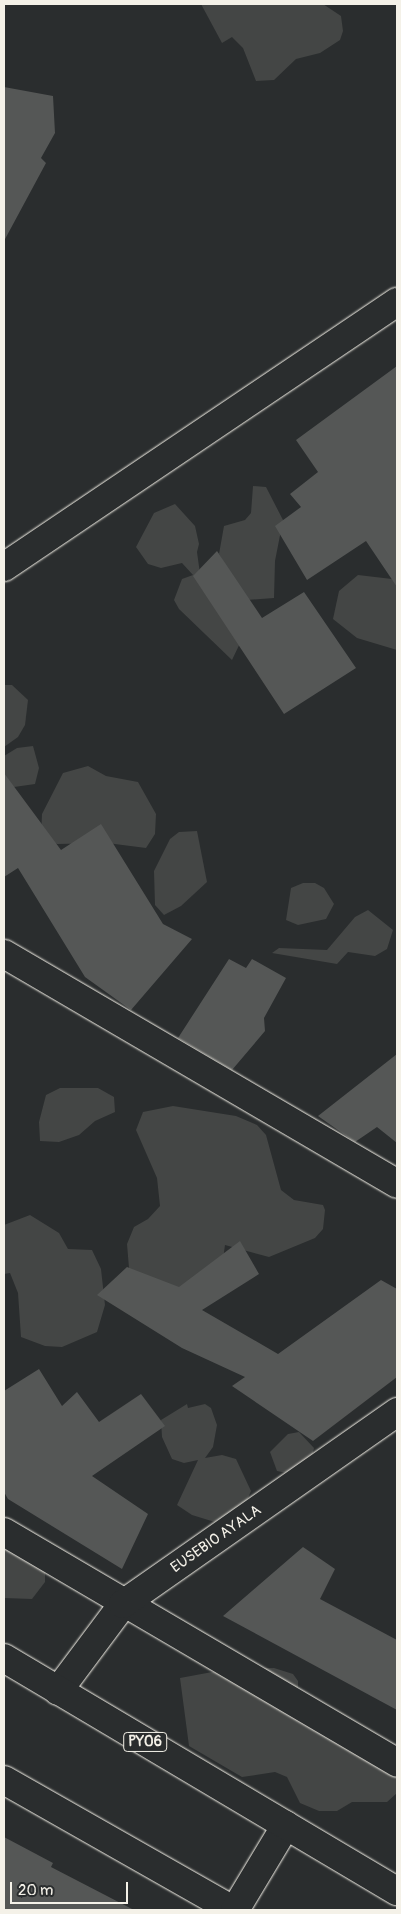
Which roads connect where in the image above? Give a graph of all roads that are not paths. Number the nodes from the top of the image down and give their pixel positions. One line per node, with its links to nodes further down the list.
1 (397, 302): 2 (main road)
2 (4, 568)
3 (4, 954): 4 (main road)
4 (397, 1184)
5 (397, 1412): 7 (main road, EUSEBIO AYALA)
6 (4, 1532): 7 (main road)
7 (124, 1604): 9 (main road, EUSEBIO AYALA); 10 (main road)
8 (4, 1658): 9 (main road, PY06)
9 (58, 1691): 12 (main road, PY06)
10 (397, 1762)
11 (4, 1780): 14 (main road)
12 (286, 1825): 13 (main road, PY06); 14 (main road)
13 (397, 1891)
14 (234, 1910)

